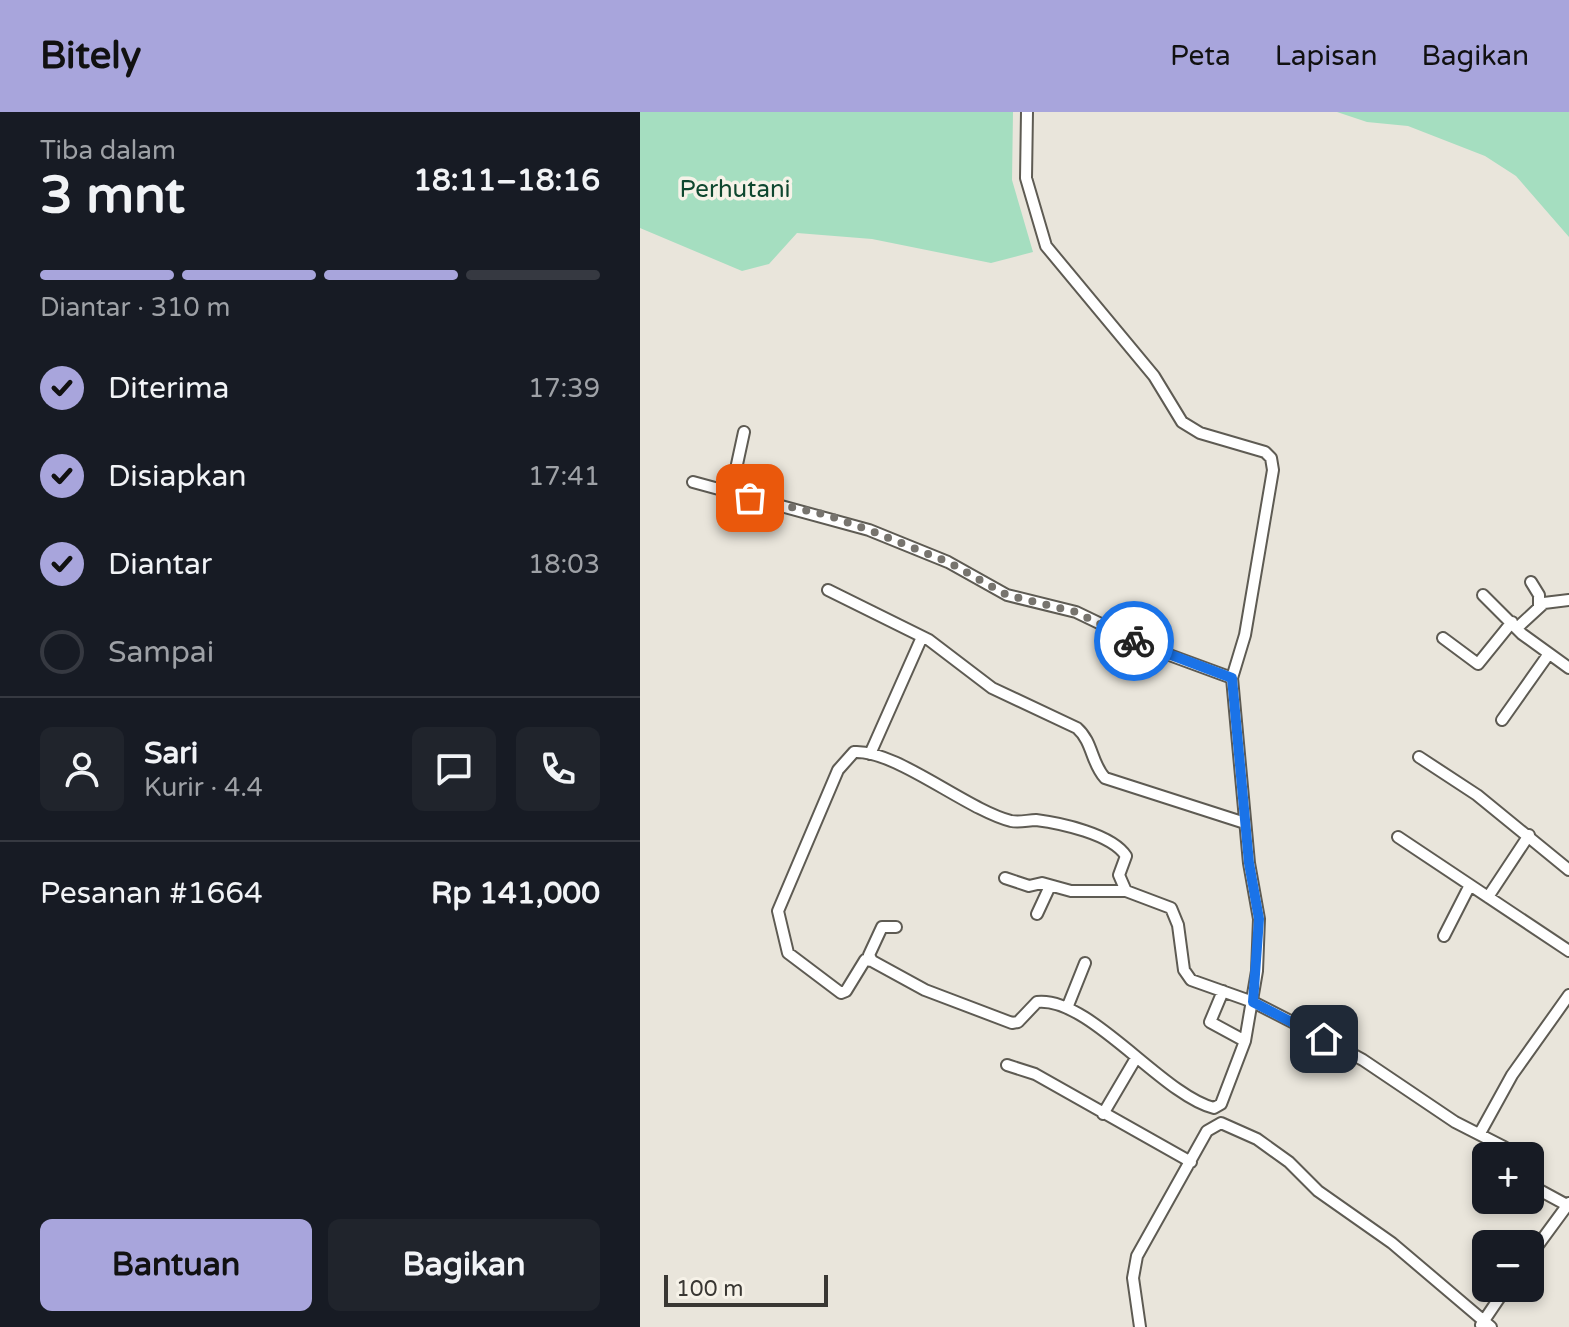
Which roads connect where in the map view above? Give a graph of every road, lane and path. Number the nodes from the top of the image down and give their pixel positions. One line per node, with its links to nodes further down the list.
1 (1027, 112): 15 (street)
2 (744, 432): 4 (street)
3 (693, 482): 4 (street)
4 (731, 492): 15 (street)
5 (1531, 582): 9 (street)
6 (828, 590): 11 (street)
7 (1483, 595): 10 (street)
8 (1569, 600): 9 (street)
9 (1539, 606): 10 (street)
10 (1514, 625): 12 (street); 13 (street)
11 (922, 637): 17 (street); 19 (street)
12 (1443, 638)
13 (1548, 655): 14 (street); 16 (street)
14 (1569, 668)
15 (1232, 678): 19 (street)
16 (1502, 720)
17 (870, 754): 26 (street); 32 (street)
18 (1419, 757): 20 (street)
19 (1245, 823): 36 (street)
20 (1529, 835): 22 (street); 27 (street)
21 (1398, 837): 24 (street)
22 (1569, 870)
23 (1005, 878): 25 (street)
24 (1470, 885): 27 (street); 30 (street)
25 (1050, 886): 26 (street); 28 (street)
26 (1126, 891): 34 (street)
27 (1488, 897): 31 (street)
28 (1037, 914)
29 (896, 927): 32 (street)
30 (1444, 936)
31 (1569, 951)
32 (872, 961): 37 (street)
33 (1085, 963): 37 (street)
34 (1223, 991): 36 (street); 38 (street)
35 (1569, 995): 42 (street)
36 (1253, 1002): 38 (street); 42 (street)
37 (1067, 1008): 39 (street)
38 (1245, 1041): 39 (street)
39 (1136, 1058): 41 (street)
40 (1007, 1065): 41 (street)
41 (1103, 1114): 44 (street)
42 (1480, 1133): 43 (street)
43 (1495, 1142)
44 (1191, 1162): 49 (street); 50 (street)
45 (1544, 1192): 46 (street)
46 (1568, 1204): 47 (street)
47 (1544, 1237)
48 (1498, 1302): 49 (street)
49 (1485, 1325)
50 (1140, 1327)

